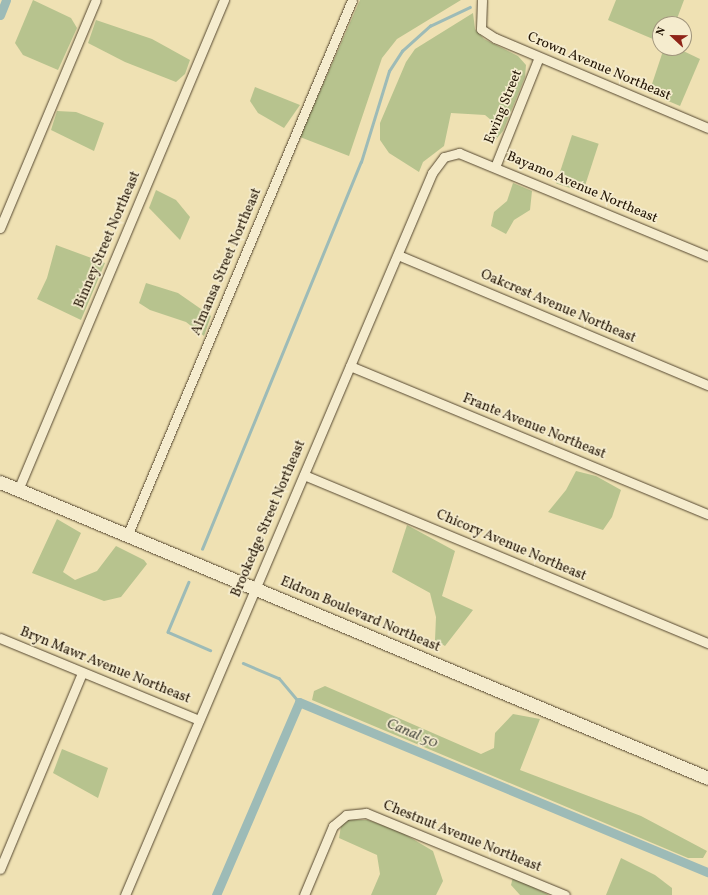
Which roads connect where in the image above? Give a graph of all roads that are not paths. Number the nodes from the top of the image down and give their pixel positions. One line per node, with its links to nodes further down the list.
1 (96, 0): 9 (street)
2 (224, 0): 16 (street, Binney Street Northeast)
3 (352, 0): 18 (street, Almansa Street Northeast)
4 (482, 0): 5 (street, Crown Avenue Northeast)
5 (539, 57): 6 (street, Crown Avenue Northeast); 8 (street, Ewing Street)
6 (708, 128)
7 (444, 157): 8 (street, Bayamo Avenue Northeast); 10 (street, Brookedge Street Northeast)
8 (495, 167): 11 (street, Bayamo Avenue Northeast)
9 (0, 228)
10 (398, 255): 12 (street, Brookedge Street Northeast); 13 (street, Oakcrest Avenue Northeast)
11 (708, 256)
12 (350, 366): 14 (street, Brookedge Street Northeast); 17 (street, Frante Avenue Northeast)
13 (708, 385)
14 (304, 475): 19 (street, Brookedge Street Northeast); 21 (street, Chicory Avenue Northeast)
15 (0, 482): 16 (street, Eldron Boulevard Northeast)
16 (18, 490): 18 (street, Eldron Boulevard Northeast)
17 (708, 514)
18 (127, 536): 19 (street, Eldron Boulevard Northeast)
19 (255, 589): 23 (street, Brookedge Street Northeast); 24 (street, Eldron Boulevard Northeast)
20 (0, 638): 22 (street, Bryn Mawr Avenue Northeast)
21 (708, 643)
22 (82, 673): 23 (street, Bryn Mawr Avenue Northeast); 25 (street)
23 (199, 720): 26 (street, Brookedge Street Northeast)
24 (708, 778)
25 (0, 869)
26 (125, 895)
27 (304, 895): 28 (street, Chestnut Avenue Northeast)
28 (565, 895)

